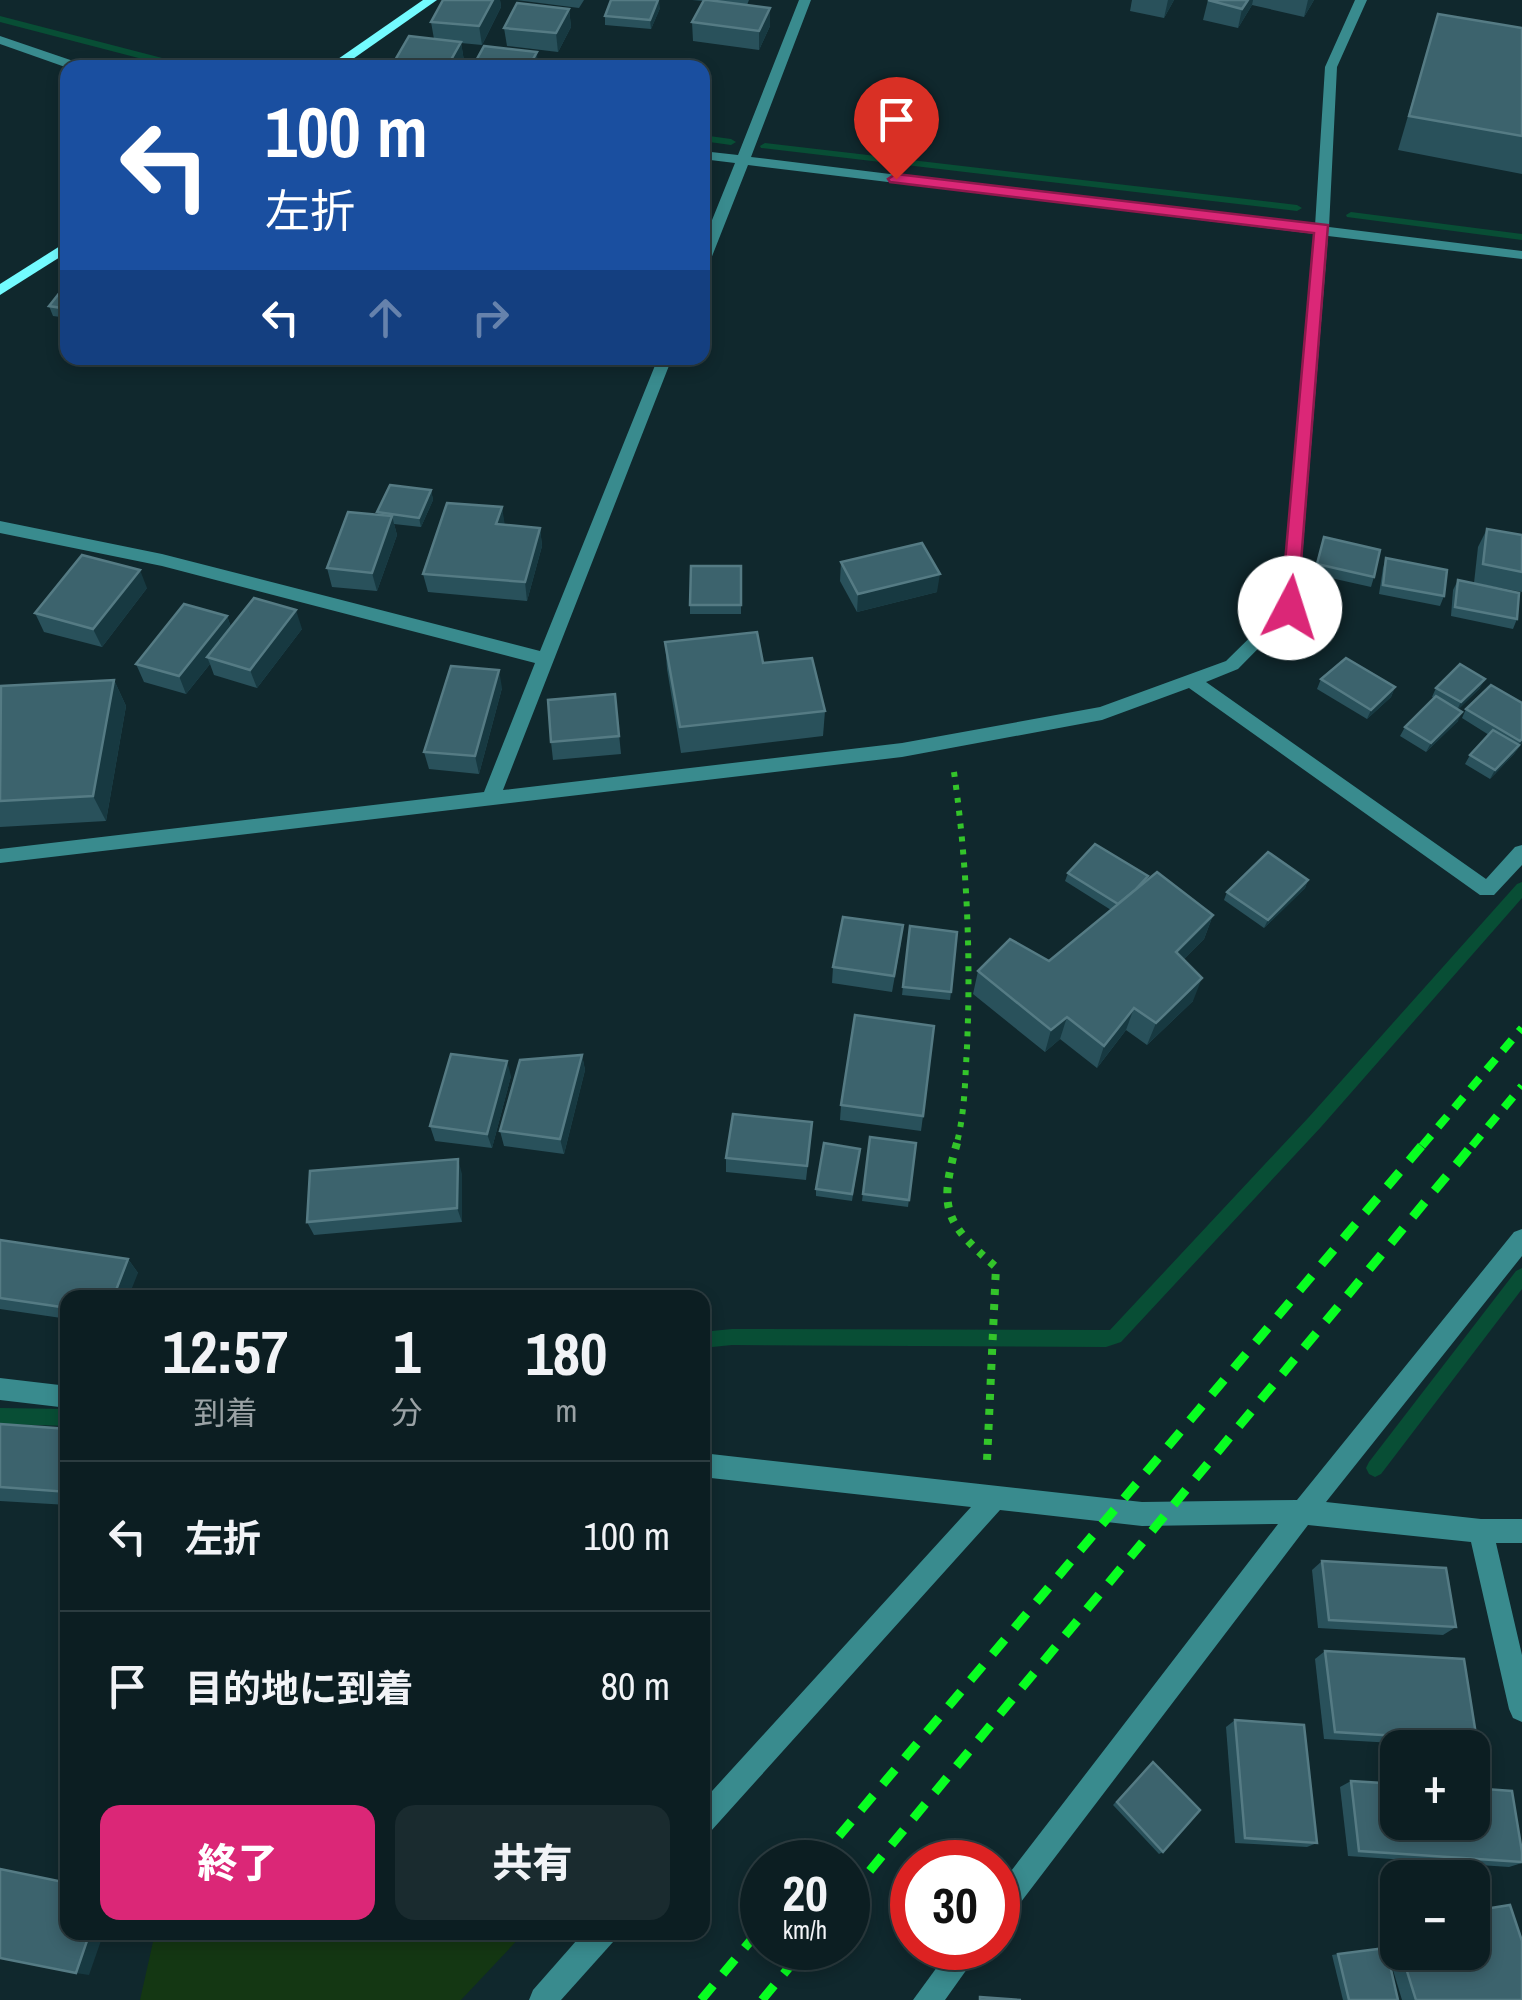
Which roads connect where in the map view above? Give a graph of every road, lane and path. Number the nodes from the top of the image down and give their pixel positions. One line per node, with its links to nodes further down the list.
1 (431, 0): 5 (street)
2 (805, 0): 8 (street)
3 (1362, 0): 9 (street)
4 (0, 40): 6 (street)
5 (343, 60)
6 (60, 61)
7 (710, 156): 8 (street)
8 (744, 159): 9 (street); 10 (street)
9 (1322, 229): 12 (street); 17 (street)
10 (710, 244)
11 (60, 251): 13 (street)
12 (1522, 256)
13 (0, 291)
14 (662, 365): 16 (street)
15 (0, 527): 16 (street)
16 (545, 660): 19 (street)
17 (1191, 680): 18 (street); 20 (street)
18 (950, 742): 19 (street); 26 (path)
19 (490, 799): 21 (street)
20 (1522, 852)
21 (0, 856)
22 (1522, 1239): 27 (street)
23 (0, 1389): 24 (street)
24 (60, 1396)
25 (710, 1466): 26 (street)
26 (989, 1498): 27 (street); 31 (street)
27 (1304, 1512): 29 (street); 32 (street)
28 (1522, 1530): 29 (street)
29 (1481, 1531): 30 (street)
30 (1522, 1709)
31 (710, 1813)
32 (1020, 1880)
33 (597, 1940): 35 (street)
34 (951, 1970): 36 (street)
35 (543, 2000)
36 (927, 2000)

